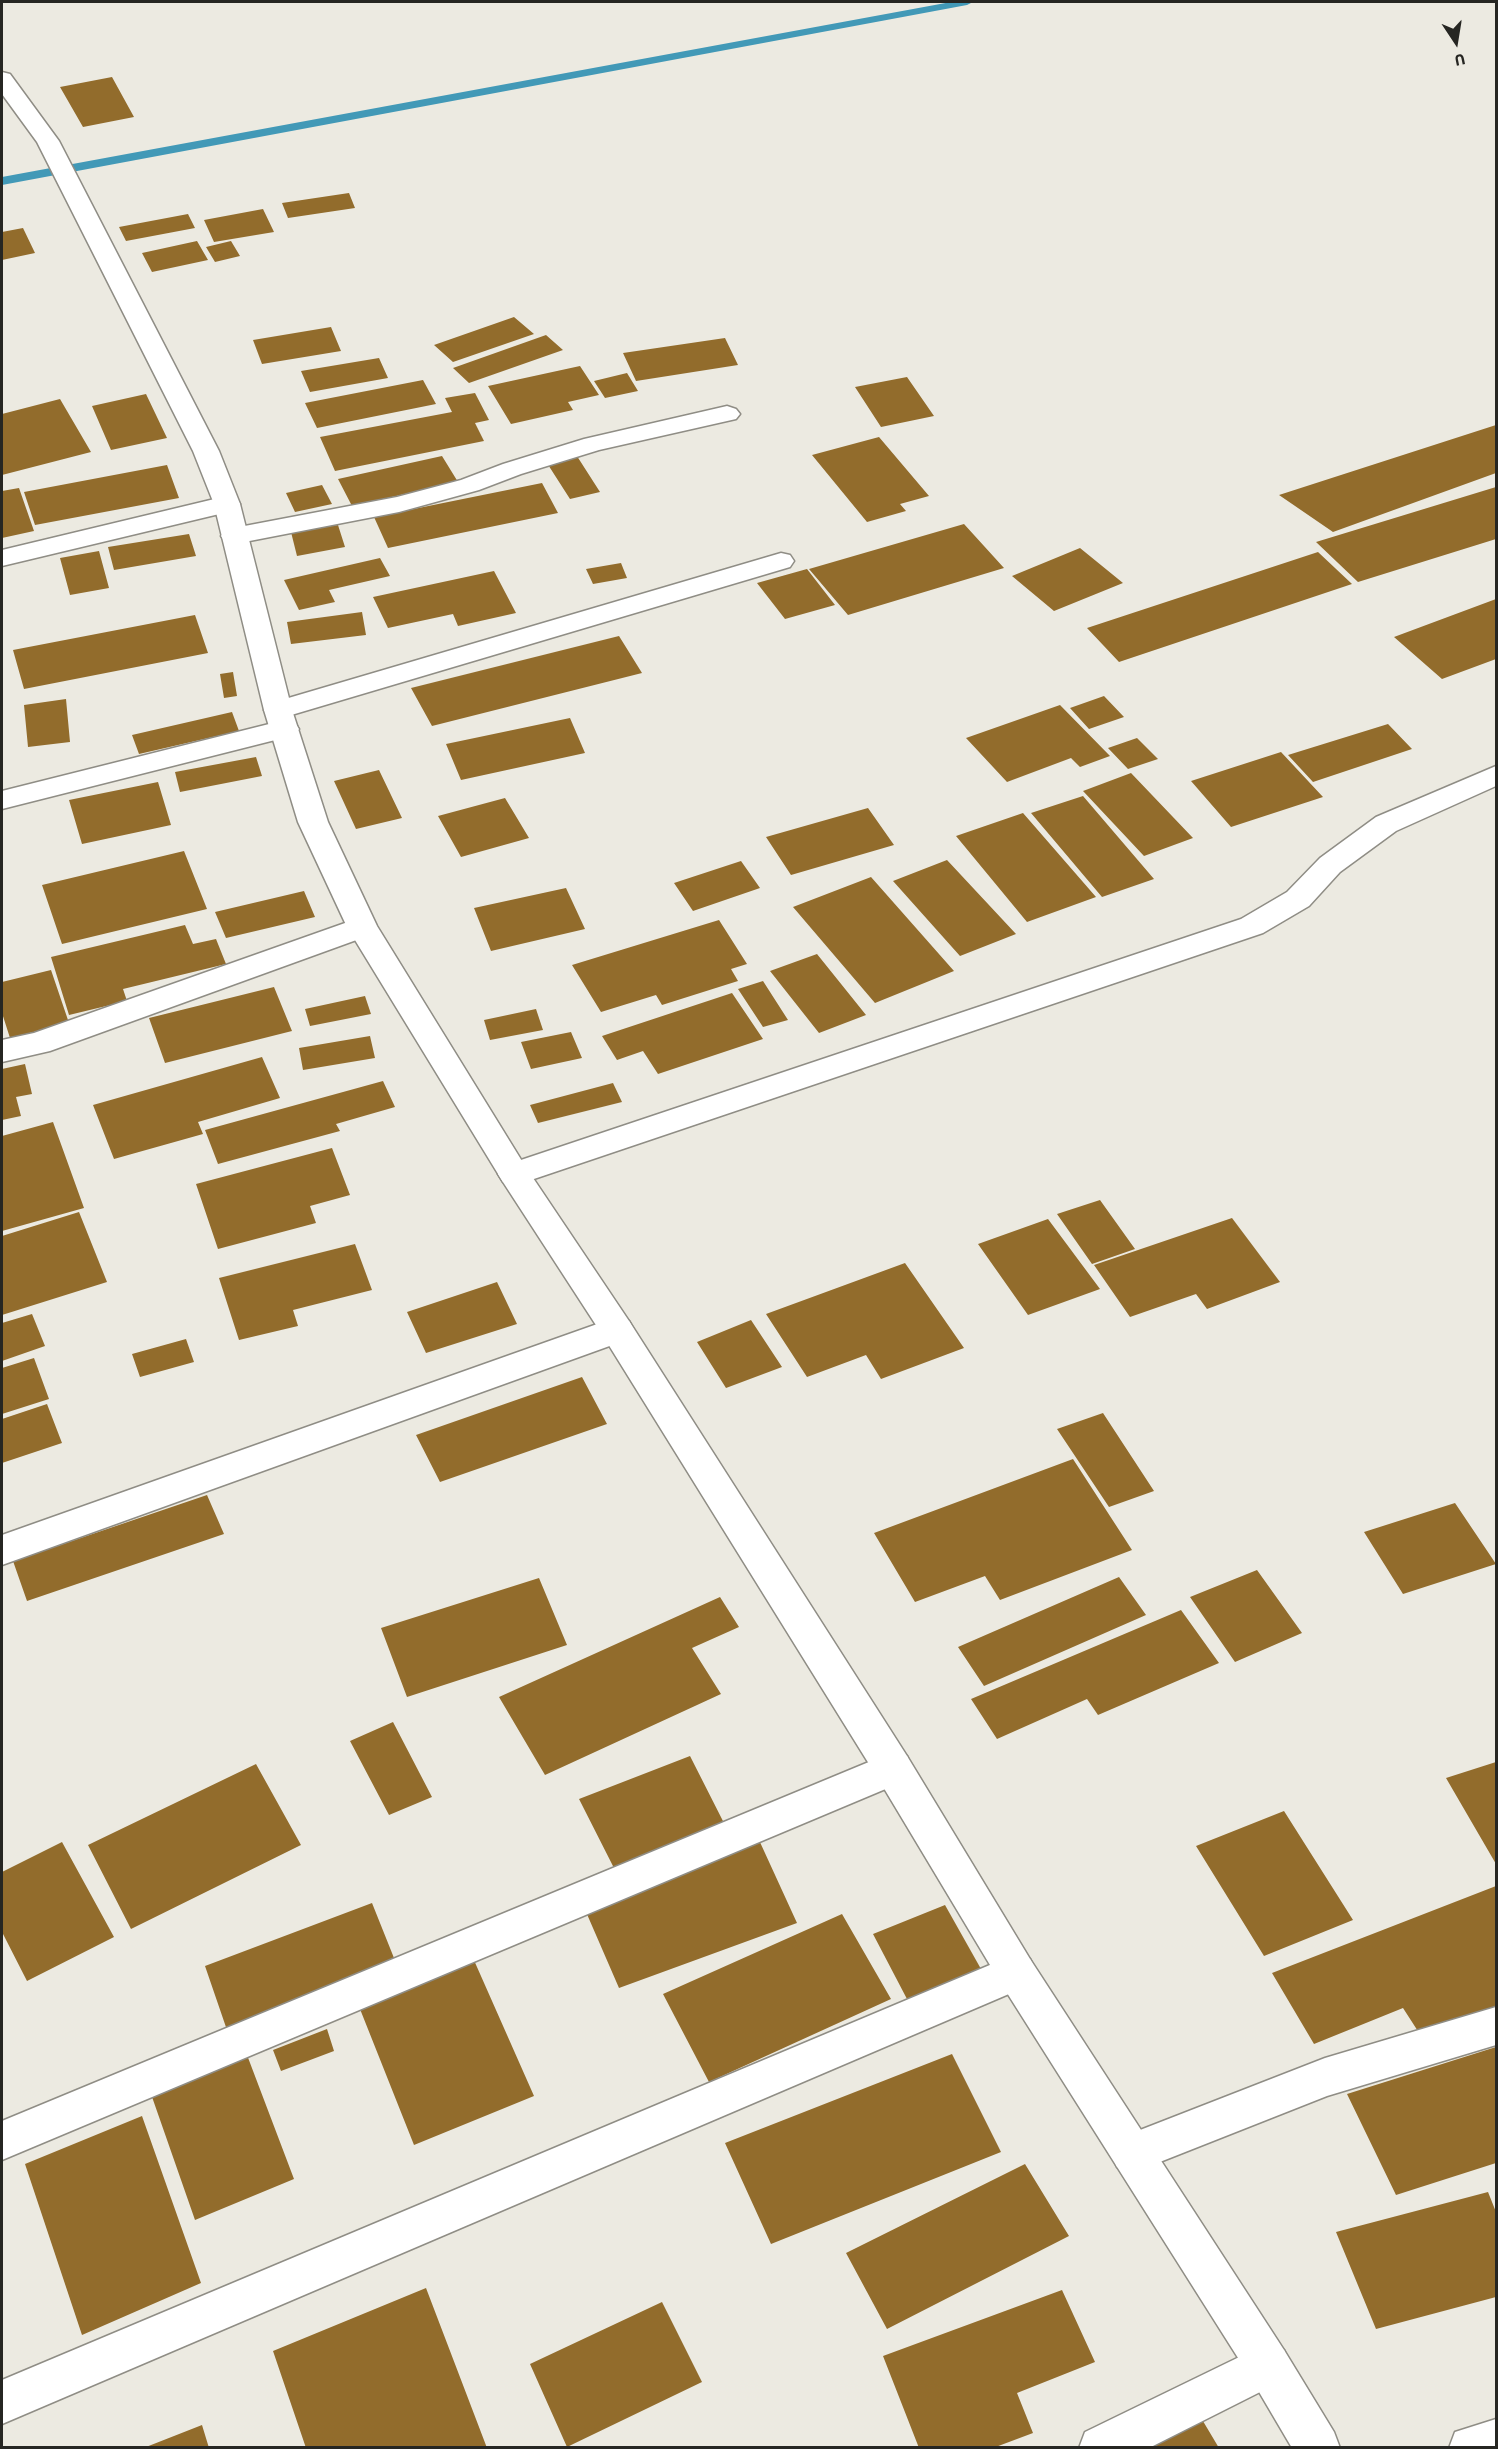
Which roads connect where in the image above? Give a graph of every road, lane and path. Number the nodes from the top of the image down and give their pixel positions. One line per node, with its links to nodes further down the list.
1 (2, 79): 3 (street)
2 (727, 414): 3 (street)
3 (230, 520): 4 (street); 6 (street)
4 (2, 558)
5 (781, 561): 6 (street)
6 (281, 720): 8 (street); 9 (street)
7 (1497, 774): 11 (street)
8 (2, 800)
9 (362, 927): 10 (street); 11 (street)
10 (2, 1051)
11 (514, 1174): 12 (street)
12 (616, 1330): 13 (street); 14 (street)
13 (2, 1550)
14 (893, 1768): 15 (street); 17 (street)
15 (1016, 1972): 18 (street); 20 (street)
16 (1497, 2026): 18 (street)
17 (2, 2140)
18 (1132, 2153): 19 (street)
19 (1268, 2366): 22 (street); 23 (street)
20 (2, 2402)
21 (1497, 2441): 24 (street)
22 (1101, 2448)
23 (1318, 2448)
24 (1471, 2448)

